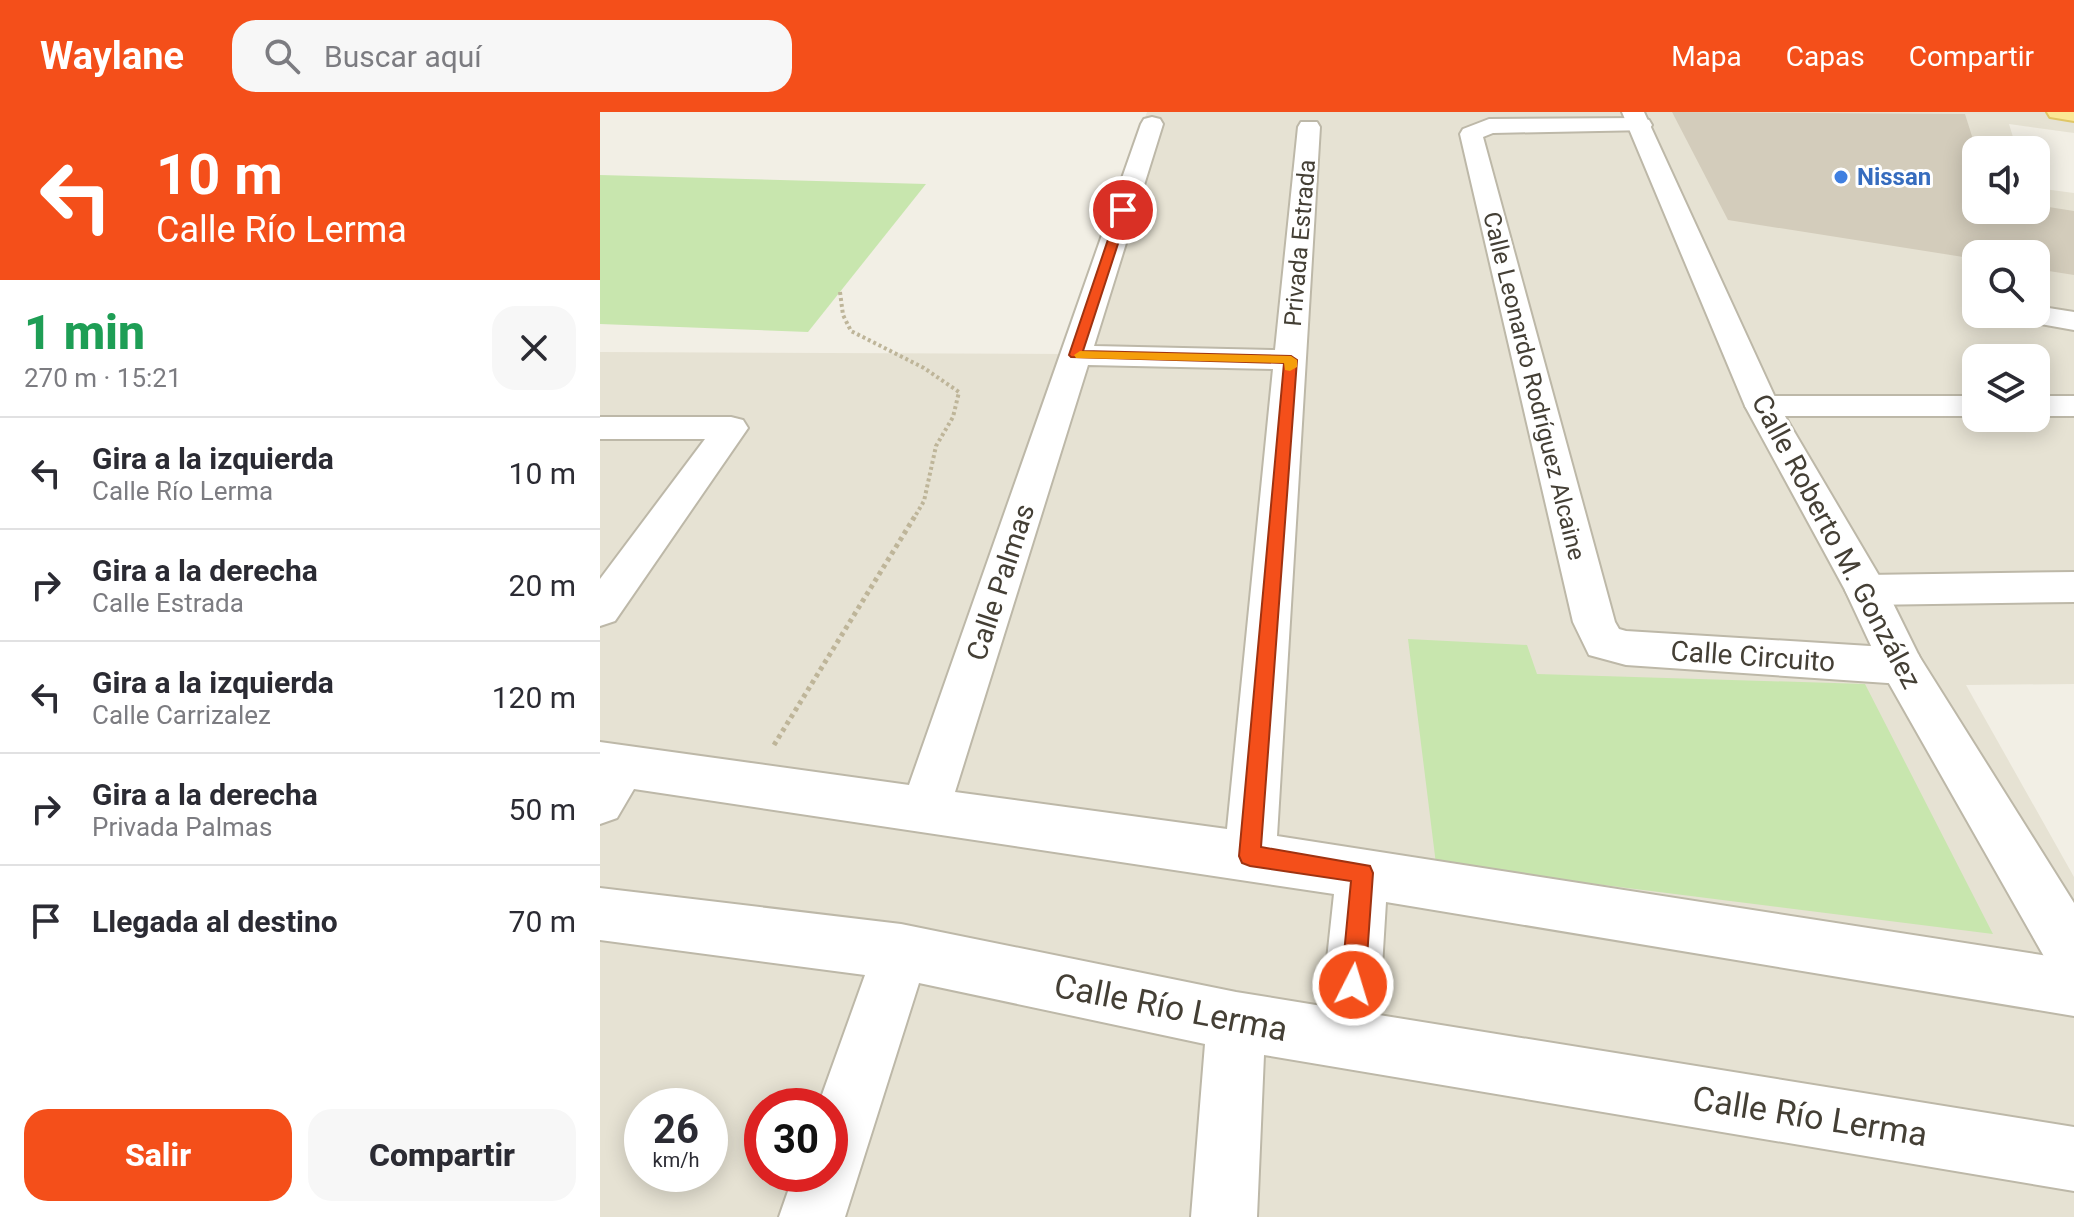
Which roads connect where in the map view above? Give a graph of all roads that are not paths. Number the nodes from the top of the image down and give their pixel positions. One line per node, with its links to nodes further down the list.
1 (2058, 112): 2 (main road)
2 (2074, 114)
3 (1637, 119): 10 (street, Calle Roberto M. González); 18 (street, Calle Leonardo Rodríguez Alcaine)
4 (1152, 124): 8 (street, Calle Palmas)
5 (1309, 127): 9 (street, Privada Estrada)
6 (2050, 317): 7 (street)
7 (2074, 321)
8 (1075, 355): 9 (street); 21 (street, Calle Palmas)
9 (1291, 360): 22 (street, Privada Estrada)
10 (1762, 406): 11 (street); 16 (street, Calle Roberto M. González)
11 (1962, 406)
12 (2050, 406): 13 (street)
13 (2074, 406)
14 (600, 428): 17 (street)
15 (2074, 587): 16 (street)
16 (1866, 590): 19 (street, Calle Roberto M. González)
17 (600, 610)
18 (1604, 643): 19 (street, Calle Circuito)
19 (1902, 666): 26 (street, Calle Roberto M. González)
20 (607, 777): 21 (street)
21 (925, 809): 22 (street)
22 (1250, 856): 23 (street)
23 (1362, 873): 27 (street); 29 (street)
24 (600, 914): 25 (street, Calle Río Lerma)
25 (901, 952): 28 (street, Calle Río Lerma); 30 (street)
26 (2074, 954)
27 (2074, 988)
28 (1236, 1021): 29 (street, Calle Río Lerma); 34 (street)
29 (1348, 1041): 31 (street, Calle Río Lerma)
30 (848, 1110)
31 (2074, 1159)
32 (820, 1192): 33 (street)
33 (812, 1217)
34 (1224, 1217)

